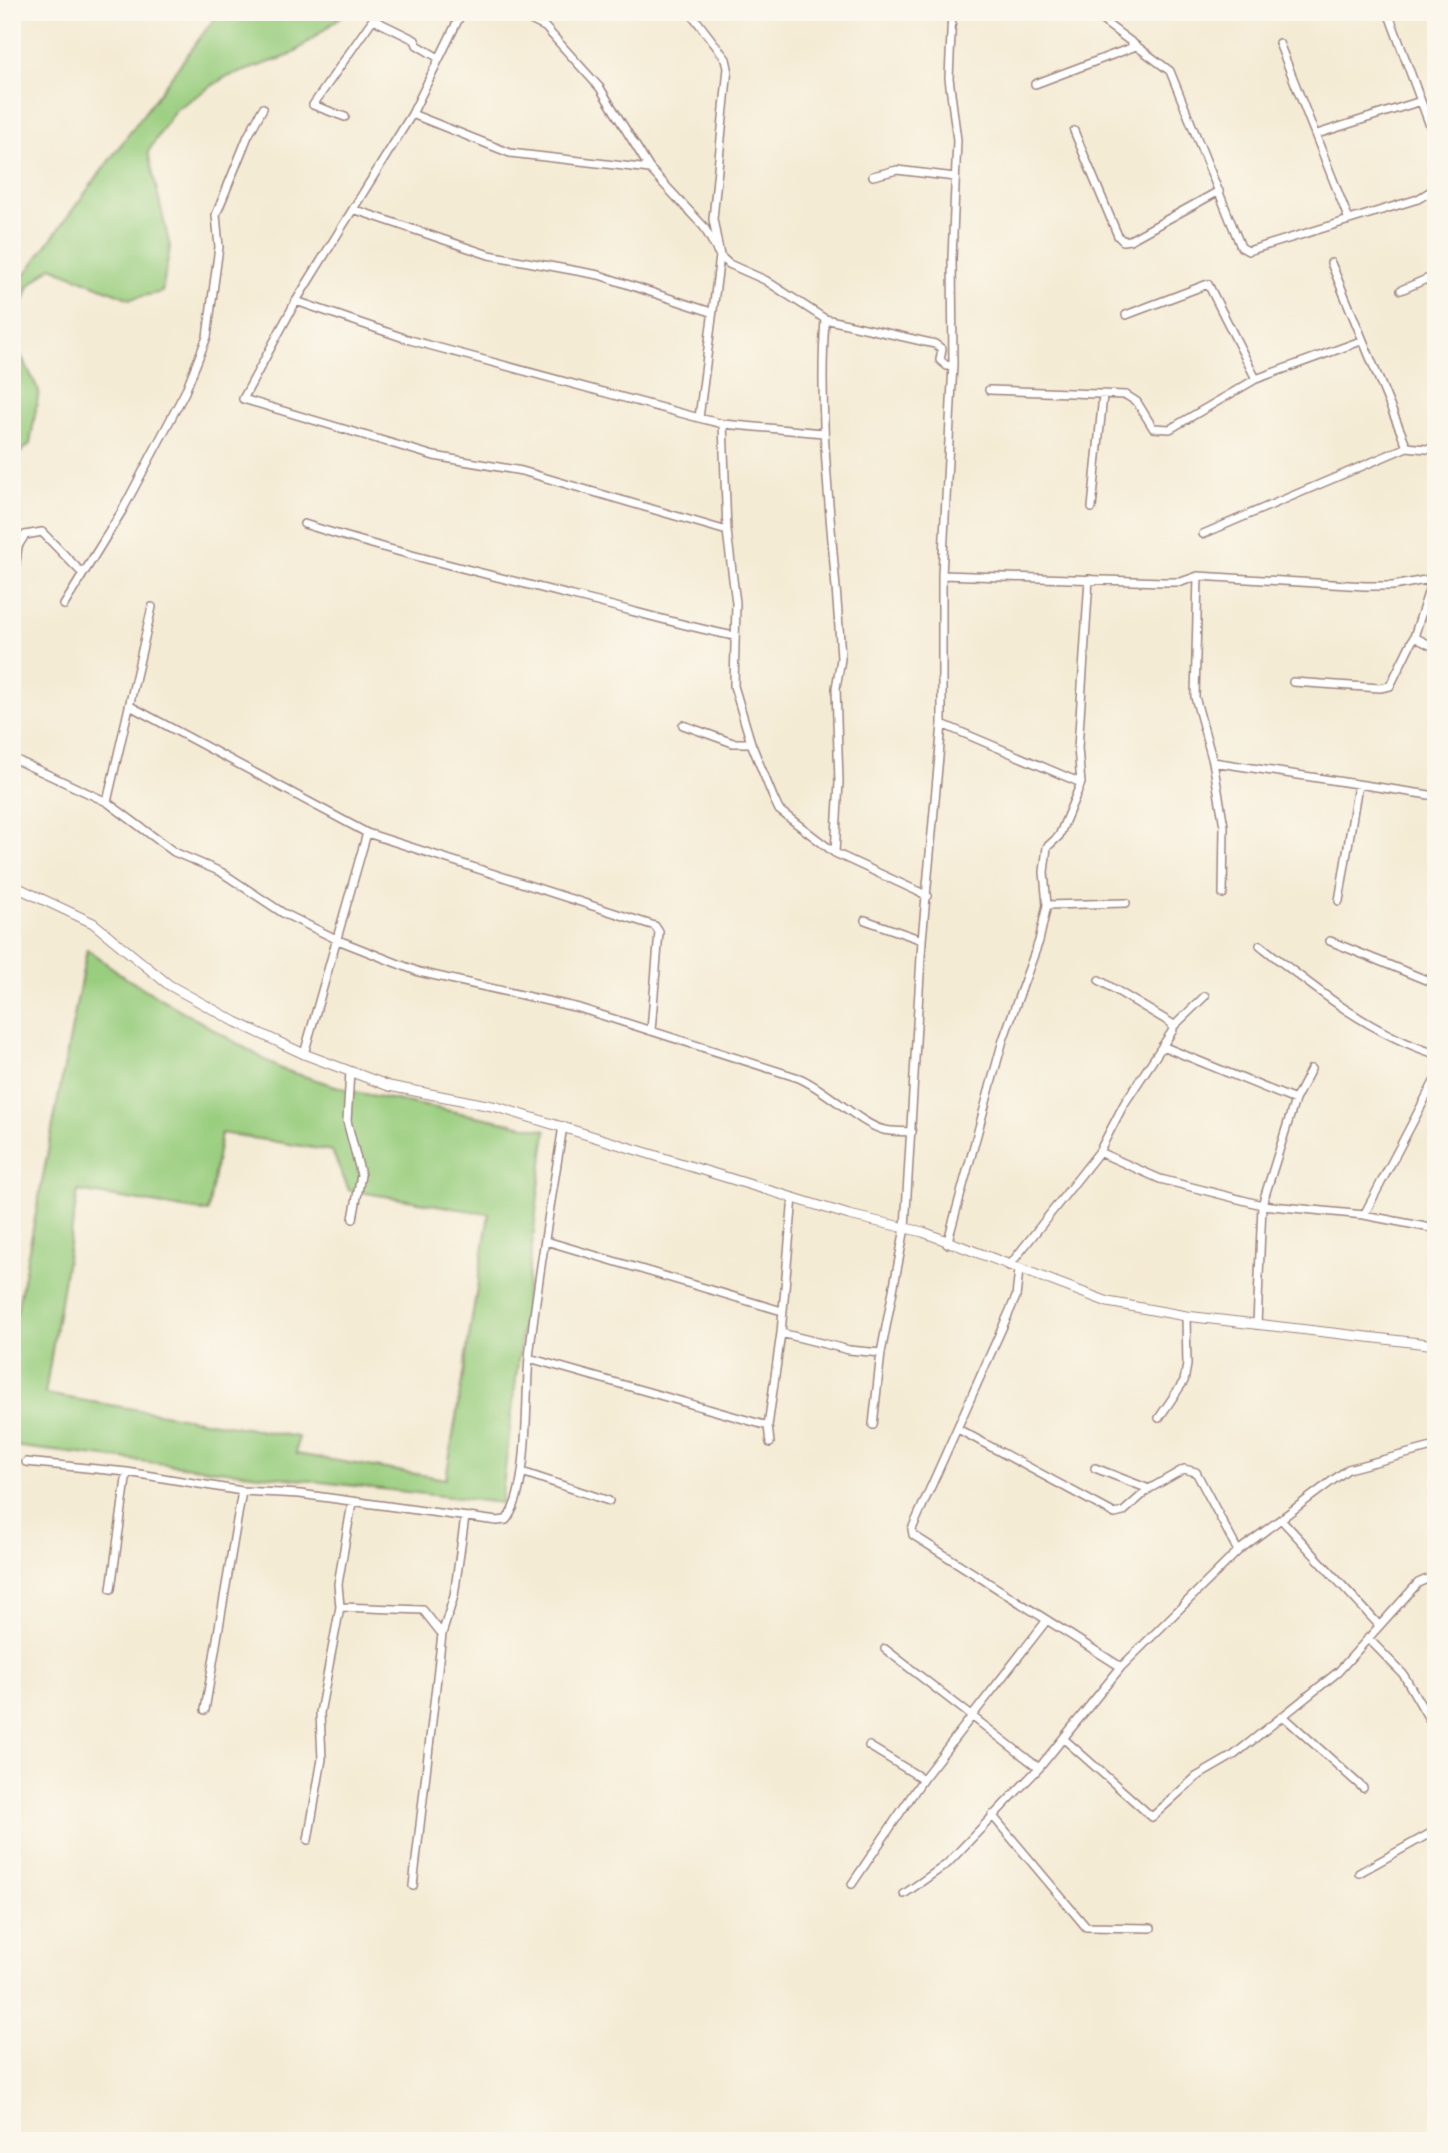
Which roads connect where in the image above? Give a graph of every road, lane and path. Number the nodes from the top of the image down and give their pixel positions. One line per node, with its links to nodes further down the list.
1 (378, 12): 10 (street)
2 (462, 12): 13 (street)
3 (514, 12): 22 (street)
4 (690, 12): 29 (street)
5 (922, 12): 6 (street)
6 (942, 12)
7 (952, 12): 24 (street)
8 (1090, 12): 12 (street)
9 (1388, 12): 15 (street)
10 (374, 20): 13 (street); 18 (street)
11 (1279, 43): 20 (street)
12 (1136, 46): 14 (street); 26 (street)
13 (437, 57): 17 (street)
14 (1035, 84)
15 (1420, 101): 20 (street); 21 (street)
16 (263, 108): 51 (street)
17 (412, 114): 22 (street); 27 (street)
18 (345, 117)
19 (1074, 131): 26 (street)
20 (1317, 134): 28 (street)
21 (1436, 142)
22 (650, 169): 29 (street)
23 (873, 177): 24 (street)
24 (955, 177): 38 (street)
25 (1436, 188): 28 (street)
26 (1219, 191): 28 (street)
27 (353, 209): 33 (street); 34 (street)
28 (1349, 220)
29 (720, 256): 34 (street); 36 (street)
30 (1331, 263): 37 (street)
31 (1436, 275): 32 (street)
32 (1401, 290)
33 (296, 301): 42 (street); 49 (street)
34 (711, 312): 42 (street)
35 (1126, 315): 39 (street)
36 (825, 319): 38 (street); 44 (street)
37 (1361, 341): 39 (street); 45 (street)
38 (953, 364): 52 (street)
39 (1256, 379): 41 (street)
40 (989, 390): 41 (street)
41 (1103, 395): 47 (street)
42 (699, 418): 43 (street)
43 (723, 424): 44 (street); 49 (street)
44 (823, 433): 74 (street)
45 (1407, 447): 46 (street); 50 (street)
46 (1436, 450)
47 (1092, 508)
48 (304, 524): 59 (street)
49 (727, 531): 59 (street)
50 (1203, 534)
51 (83, 574): 56 (street); 57 (street)
52 (942, 575): 55 (street); 64 (street)
53 (1198, 576): 54 (street); 55 (street); 68 (street)
54 (1434, 578): 60 (street)
55 (1089, 579): 69 (street)
56 (12, 594)
57 (64, 605)
58 (152, 607): 63 (street)
59 (734, 636): 66 (street)
60 (1415, 637): 61 (street); 62 (street)
61 (1436, 648)
62 (1293, 682)
63 (130, 706): 72 (street); 73 (street)
64 (942, 724): 69 (street); 77 (street)
65 (684, 725): 66 (street)
66 (751, 743): 74 (street)
67 (12, 758): 72 (street)
68 (1213, 762): 70 (street); 76 (street)
69 (1080, 783): 80 (street)
70 (1358, 785): 71 (street); 78 (street)
71 (1436, 796)
72 (107, 802): 82 (street)
73 (366, 833): 82 (street); 90 (street)
74 (835, 853): 77 (street)
75 (12, 885): 92 (street)
76 (1223, 894)
77 (928, 896): 83 (street)
78 (1339, 901)
79 (1126, 903): 80 (street)
80 (1047, 905): 108 (street)
81 (865, 920): 83 (street)
82 (338, 940): 90 (street); 92 (street)
83 (922, 940): 99 (street)
84 (1330, 942): 87 (street)
85 (1260, 944): 93 (street)
86 (1099, 980): 89 (street)
87 (1436, 984)
88 (1205, 996): 89 (street)
89 (1174, 1026): 91 (street)
90 (651, 1031): 99 (street)
91 (1162, 1046): 97 (street); 100 (street)
92 (304, 1054): 95 (street)
93 (1436, 1054)
94 (1311, 1069): 97 (street)
95 (350, 1072): 98 (street); 104 (street)
96 (1436, 1078): 103 (street)
97 (1295, 1100): 102 (street)
98 (563, 1126): 101 (street); 107 (street)
99 (912, 1132): 105 (street)
100 (1099, 1152): 102 (street); 109 (street)
101 (793, 1197): 105 (street); 111 (street)
102 (1262, 1205): 103 (street); 113 (street)
103 (1364, 1215): 106 (street)
104 (353, 1219)
105 (905, 1228): 108 (street); 116 (street)
106 (1436, 1229)
107 (545, 1241): 111 (street); 117 (street)
108 (947, 1244): 109 (street)
109 (1009, 1266): 110 (street)
110 (1019, 1270): 112 (street); 121 (street)
111 (782, 1311): 114 (street)
112 (1186, 1316): 113 (street); 118 (street)
113 (1257, 1325): 115 (street)
114 (781, 1333): 116 (street); 120 (street)
115 (1436, 1345)
116 (881, 1353): 119 (street)
117 (529, 1358): 120 (street); 127 (street)
118 (1159, 1418)
119 (873, 1425)
120 (768, 1426): 122 (street)
121 (958, 1429): 128 (street); 138 (street)
122 (770, 1443)
123 (1436, 1446): 133 (street)
124 (26, 1462): 126 (street)
125 (1095, 1468): 128 (street)
126 (127, 1472): 129 (street); 136 (street)
127 (522, 1472): 130 (street); 132 (street)
128 (1149, 1489): 134 (street)
129 (242, 1491): 131 (street); 144 (street)
130 (609, 1502)
131 (352, 1503): 132 (street); 137 (street)
132 (465, 1517): 140 (street)
133 (1281, 1519): 134 (street); 139 (street)
134 (1238, 1551): 143 (street)
135 (1436, 1576): 139 (street)
136 (111, 1589)
137 (340, 1607): 140 (street); 155 (street)
138 (1047, 1620): 143 (street); 145 (street)
139 (1378, 1624): 141 (street)
140 (442, 1634): 158 (street)
141 (1368, 1638): 146 (street); 147 (street)
142 (885, 1649): 145 (street)
143 (1121, 1667): 148 (street)
144 (205, 1710)
145 (972, 1716): 150 (street); 151 (street)
146 (1283, 1716): 148 (street); 152 (street)
147 (1436, 1731)
148 (1065, 1739): 150 (street)
149 (869, 1746): 151 (street)
150 (1039, 1768): 153 (street)
151 (923, 1779): 157 (street)
152 (1363, 1788)
153 (992, 1815): 159 (street); 160 (street)
154 (1436, 1830): 156 (street)
155 (308, 1840)
156 (1359, 1873)
157 (852, 1884)
158 (413, 1886)
159 (904, 1894)
160 (1151, 1928)

